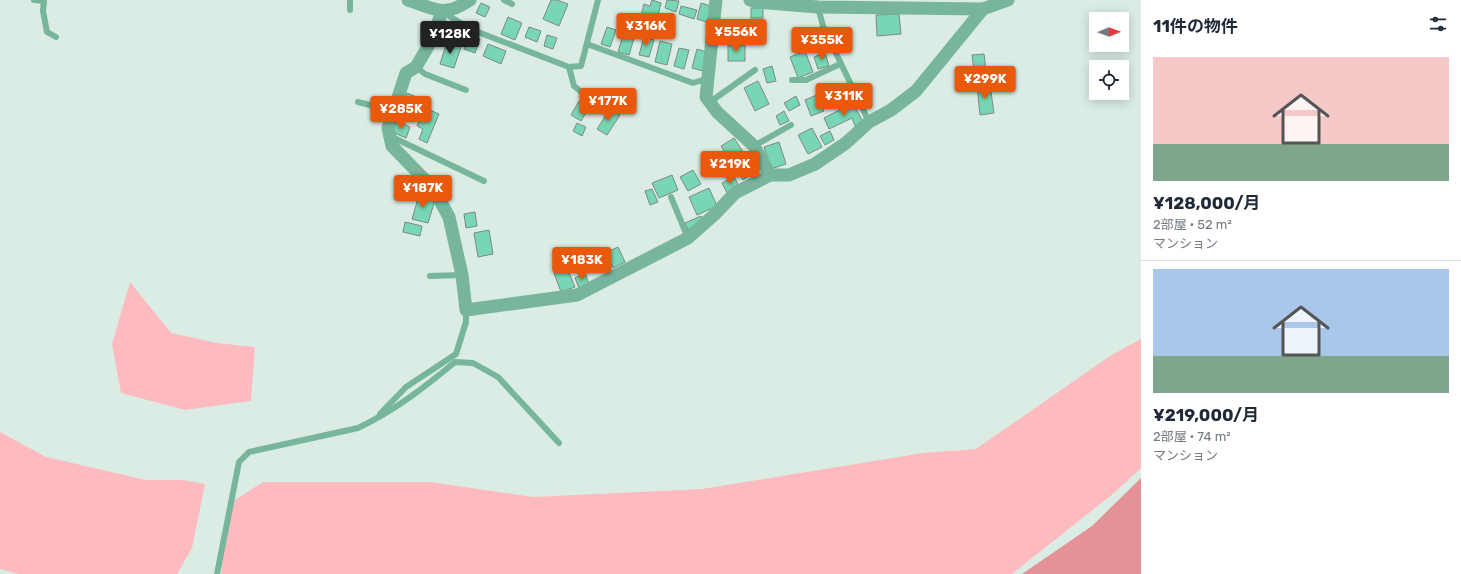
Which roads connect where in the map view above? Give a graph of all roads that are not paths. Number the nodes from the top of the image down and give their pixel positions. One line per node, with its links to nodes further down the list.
1 (34, 0): 10 (lane)
2 (350, 0): 15 (lane)
3 (408, 0): 16 (street)
4 (470, 0): 16 (street)
5 (504, 0): 11 (lane)
6 (598, 0): 18 (lane)
7 (716, 0): 23 (street)
8 (750, 0): 13 (street)
9 (1008, 0): 14 (street)
10 (44, 1): 17 (lane)
11 (512, 4)
12 (843, 4): 13 (street); 14 (street)
13 (818, 7): 19 (lane)
14 (983, 9): 30 (street)
15 (350, 10)
16 (442, 12): 20 (street); 21 (lane)
17 (56, 37)
18 (587, 44): 21 (lane); 23 (lane)
19 (840, 64): 24 (lane); 30 (lane)
20 (416, 67): 25 (lane); 29 (street)
21 (569, 67): 26 (lane)
22 (756, 70): 28 (lane)
23 (709, 78): 28 (street)
24 (792, 80)
25 (466, 90)
26 (589, 98)
27 (358, 102): 29 (lane)
28 (710, 102): 33 (street)
29 (394, 111): 32 (street)
30 (869, 122): 34 (street)
31 (791, 125): 33 (lane)
32 (390, 136): 35 (lane); 38 (street)
33 (754, 146): 34 (street)
34 (770, 175): 37 (street)
35 (484, 182)
36 (671, 197): 37 (lane)
37 (688, 238): 40 (street)
38 (462, 275): 39 (lane); 40 (street)
39 (430, 276)
40 (466, 310): 41 (lane)
41 (373, 421): 42 (lane); 43 (lane)
42 (559, 443)
43 (217, 574)

